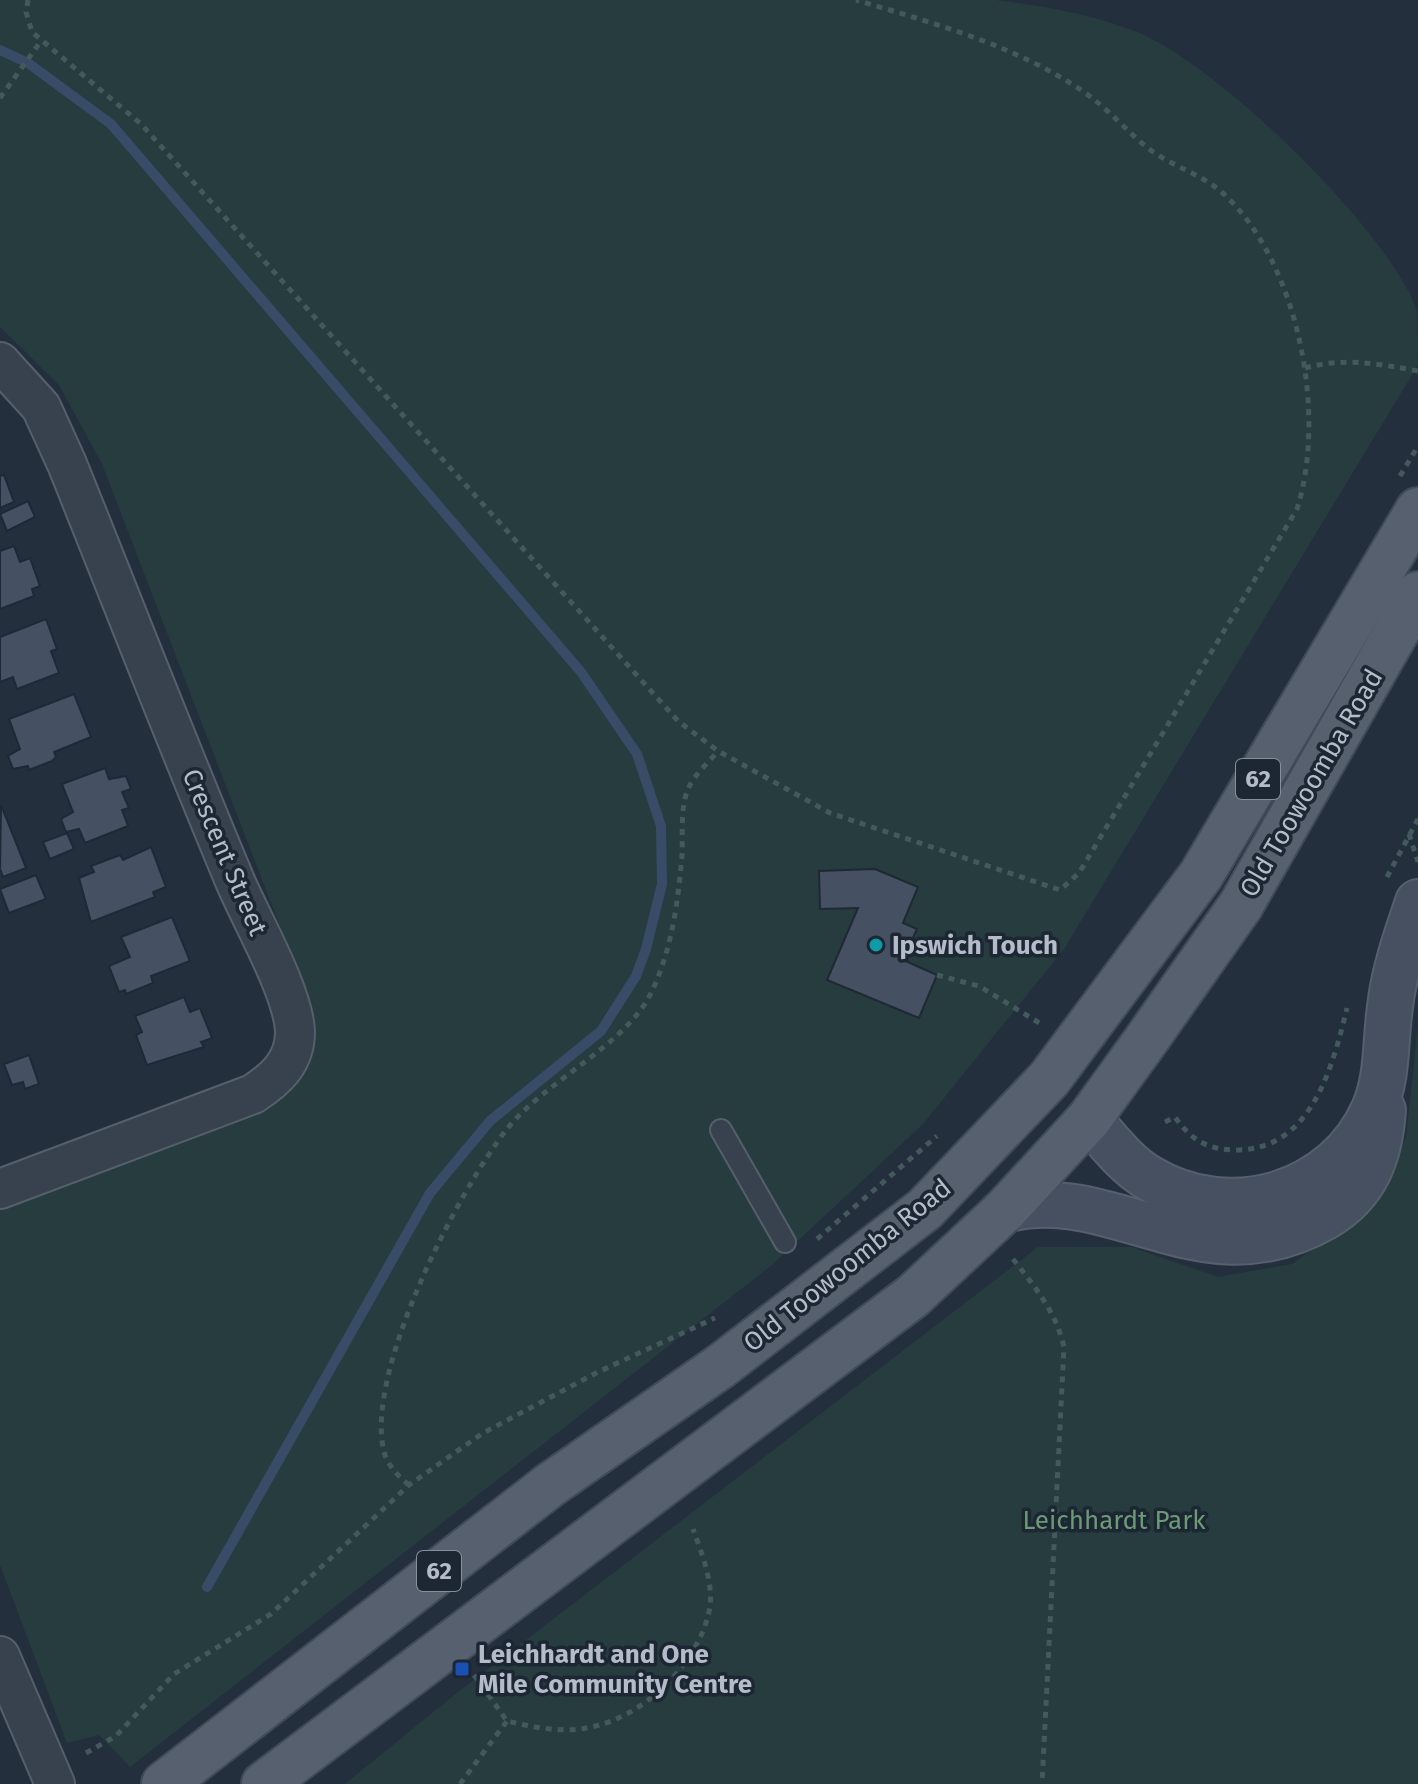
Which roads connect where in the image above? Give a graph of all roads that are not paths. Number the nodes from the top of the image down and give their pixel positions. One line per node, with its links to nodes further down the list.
1 (0, 362): 9 (street, Crescent Street)
2 (1418, 510): 6 (main road, Old Toowoomba Road / 62)
3 (1418, 594): 7 (main road, Old Toowoomba Road / 62)
4 (1401, 892): 5 (main road)
5 (1385, 1064): 7 (main road); 10 (main road)
6 (1049, 1079): 7 (main road); 14 (main road, Old Toowoomba Road / 62)
7 (1089, 1119): 10 (main road, Old Toowoomba Road / 62)
8 (721, 1130): 11 (lane)
9 (0, 1189)
10 (1005, 1210): 15 (main road, Old Toowoomba Road / 62)
11 (785, 1242)
12 (0, 1656): 13 (street)
13 (55, 1784)
14 (164, 1784)
15 (264, 1784)

